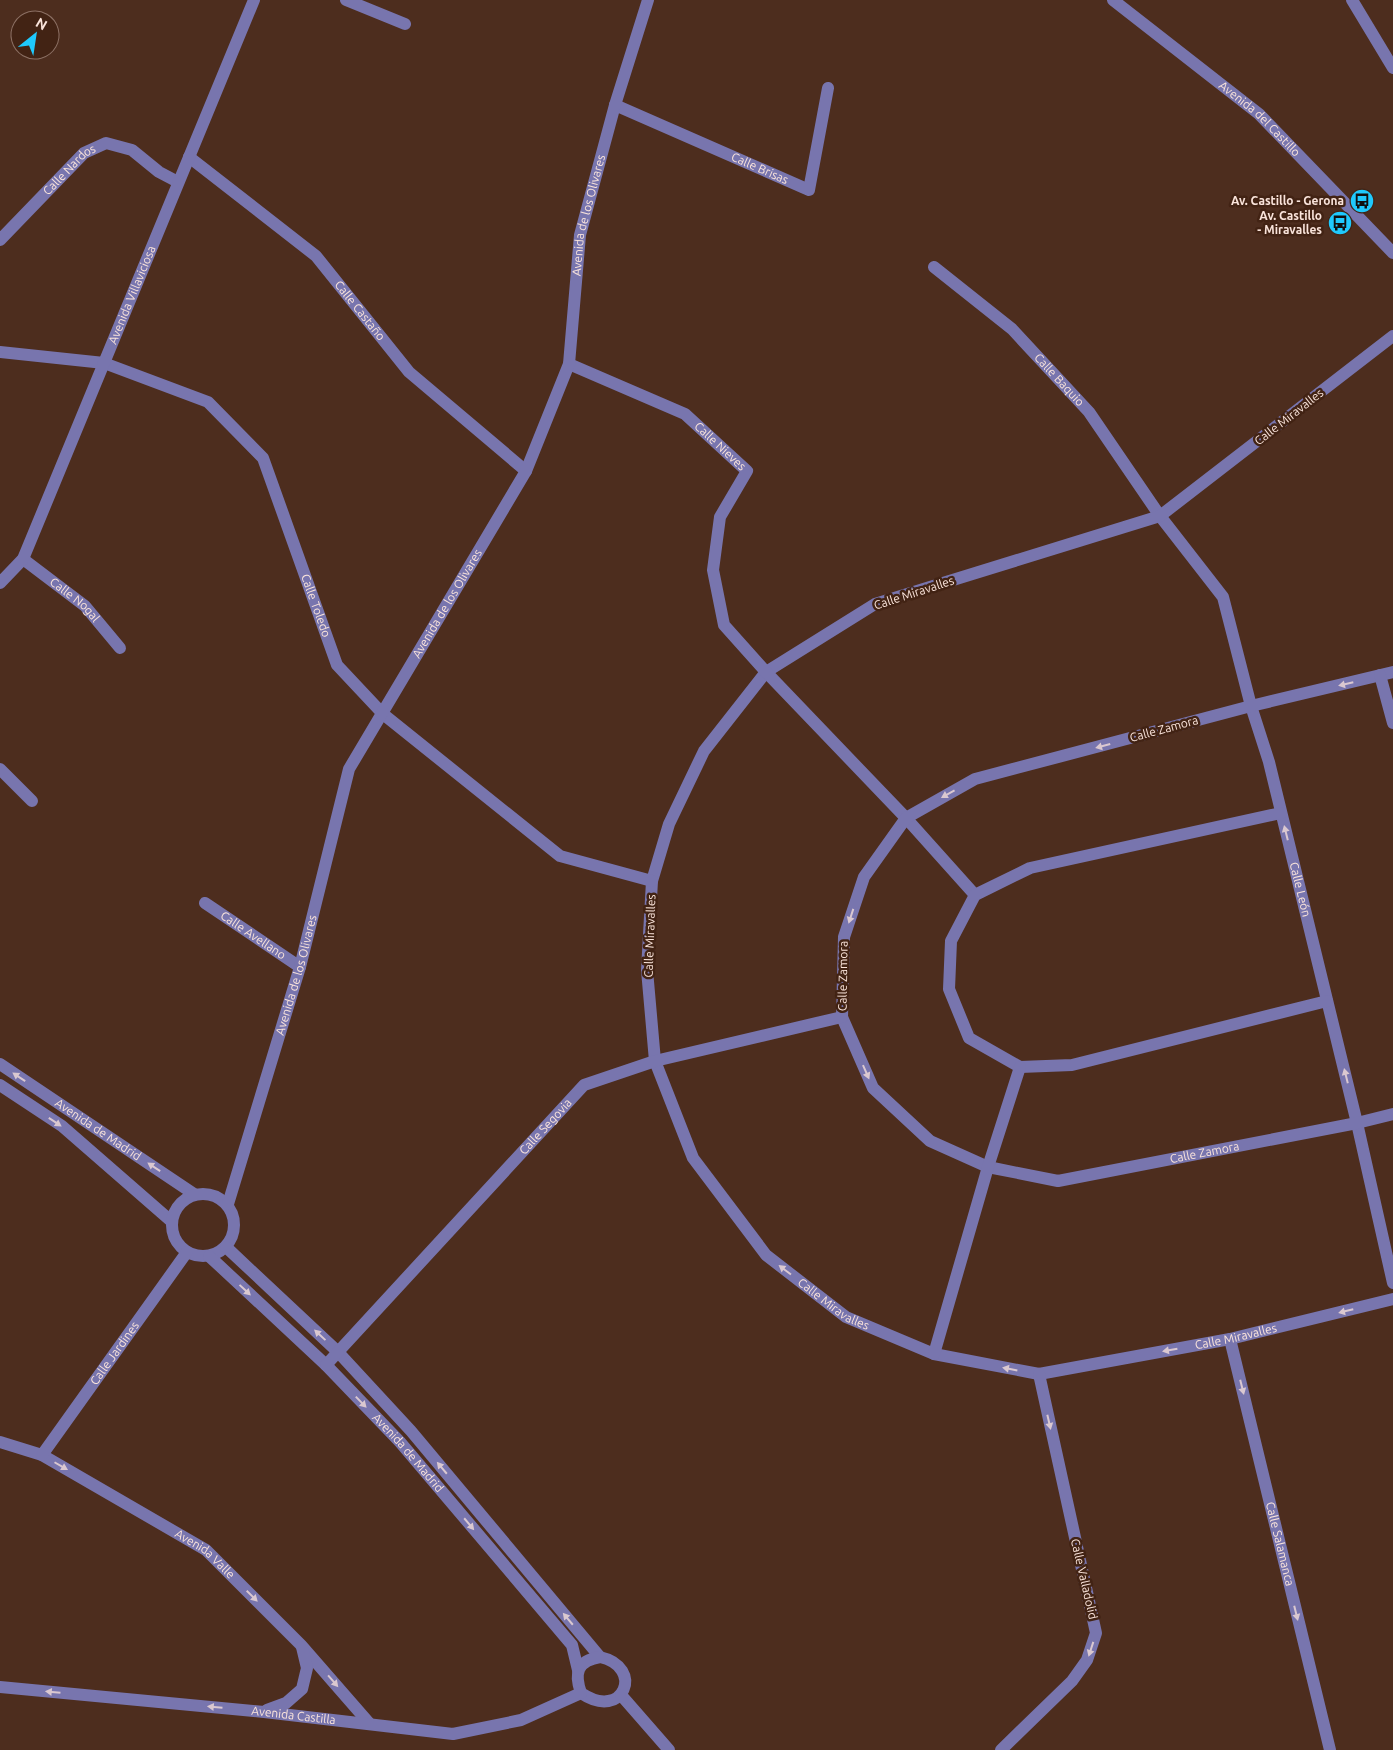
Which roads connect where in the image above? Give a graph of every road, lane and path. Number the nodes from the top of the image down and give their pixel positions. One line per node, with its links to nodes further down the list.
1 (254, 0): 10 (street, Avenida Villaviciosa)
2 (346, 0): 6 (street)
3 (648, 0): 9 (street, Avenida de los Olivares)
4 (1113, 0): 13 (street, Avenida del Castillo)
5 (1352, 0): 7 (street)
6 (405, 24)
7 (1393, 68)
8 (828, 88): 9 (street, Calle Brisas)
9 (615, 105): 18 (street, Avenida de los Olivares)
10 (189, 157): 11 (street, Avenida Villaviciosa); 19 (street, Calle Castaño)
11 (178, 182): 12 (street, Calle Nardos); 17 (street, Avenida Villaviciosa)
12 (0, 240)
13 (1393, 253)
14 (934, 267): 20 (street, Calle Baquio)
15 (1393, 336): 20 (street, Calle Miravalles)
16 (0, 352): 17 (street, Calle Toledo)
17 (104, 364): 21 (street, Avenida Villaviciosa); 28 (street, Calle Toledo)
18 (569, 364): 19 (street, Avenida de los Olivares); 24 (street, Calle Nieves)
19 (526, 471): 28 (street, Avenida de los Olivares)
20 (1160, 516): 24 (street, Calle Miravalles); 27 (street, Calle León)
21 (23, 558): 22 (street, Avenida Villaviciosa); 23 (street, Calle Nogal)
22 (0, 583)
23 (120, 648)
24 (766, 672): 33 (street); 34 (street, Calle Miravalles)
25 (1393, 672): 26 (street, Calle Zamora)
26 (1380, 676): 27 (street, Calle Zamora, one-way to 27); 29 (street)
27 (1251, 706): 32 (street, Calle León); 33 (street, Calle Zamora, one-way to 33)
28 (383, 714): 34 (street, Calle Toledo); 37 (street, Avenida de los Olivares)
29 (1393, 723)
30 (0, 769): 31 (street)
31 (32, 801)
32 (1281, 813): 35 (street); 38 (street, Calle León, one-way to 32)
33 (906, 818): 35 (street); 39 (street, Calle Zamora, one-way to 39)
34 (652, 881): 40 (street, Calle Miravalles)
35 (975, 894): 42 (street)
36 (205, 903): 37 (street, Calle Avellano)
37 (300, 967): 48 (street, Avenida de los Olivares)
38 (1327, 1001): 42 (street); 45 (street, Calle León, one-way to 38)
39 (842, 1016): 40 (street, Calle Segovia); 46 (street, Calle Zamora, one-way to 46)
40 (655, 1061): 56 (street, Calle Segovia); 57 (street, Calle Miravalles, one-way to 40)
41 (0, 1064): 47 (street, Avenida de Madrid, one-way to 41)
42 (1020, 1067): 46 (street)
43 (0, 1085): 49 (street, Avenida de Madrid, one-way to 49)
44 (1393, 1114): 45 (street, Calle Zamora)
45 (1357, 1123): 46 (street, Calle Zamora); 53 (street, Calle León)
46 (988, 1167): 57 (street)
47 (194, 1194): 48 (street); 49 (street)
48 (228, 1204): 50 (street)
49 (171, 1221): 51 (street)
50 (226, 1247): 52 (street); 56 (street, Avenida de Madrid, one-way to 50)
51 (186, 1252): 52 (street); 61 (street, Calle Jardines)
52 (209, 1256): 58 (street, Avenida de Madrid, one-way to 58)
53 (1393, 1282)
54 (1393, 1299): 55 (street, Calle Miravalles, one-way to 55)
55 (1230, 1340): 59 (street, Calle Miravalles, one-way to 59); 72 (street, Calle Salamanca, one-way to 72)
56 (338, 1352): 58 (street, Calle Segovia); 63 (street, Avenida de Madrid, one-way to 56)
57 (934, 1354): 59 (street, Calle Miravalles, one-way to 57)
58 (326, 1365): 64 (street, Avenida de Madrid, one-way to 64)
59 (1039, 1374): 71 (street, Calle Valladolid, one-way to 71)
60 (0, 1442): 61 (street, Avenida Valle)
61 (42, 1455): 62 (street, Avenida Valle, one-way to 62)
62 (302, 1644): 68 (street); 69 (street, Avenida Valle, one-way to 69)
63 (600, 1657): 64 (street); 67 (street)
64 (578, 1670): 66 (street)
65 (0, 1687): 68 (street, Avenida Castilla, one-way to 65)
66 (581, 1693): 67 (street); 69 (street, Avenida Castilla)
67 (621, 1695): 70 (street)
68 (264, 1712): 69 (street, Avenida Castilla)
69 (369, 1723)
70 (669, 1750)
71 (1001, 1750)
72 (1330, 1750)

